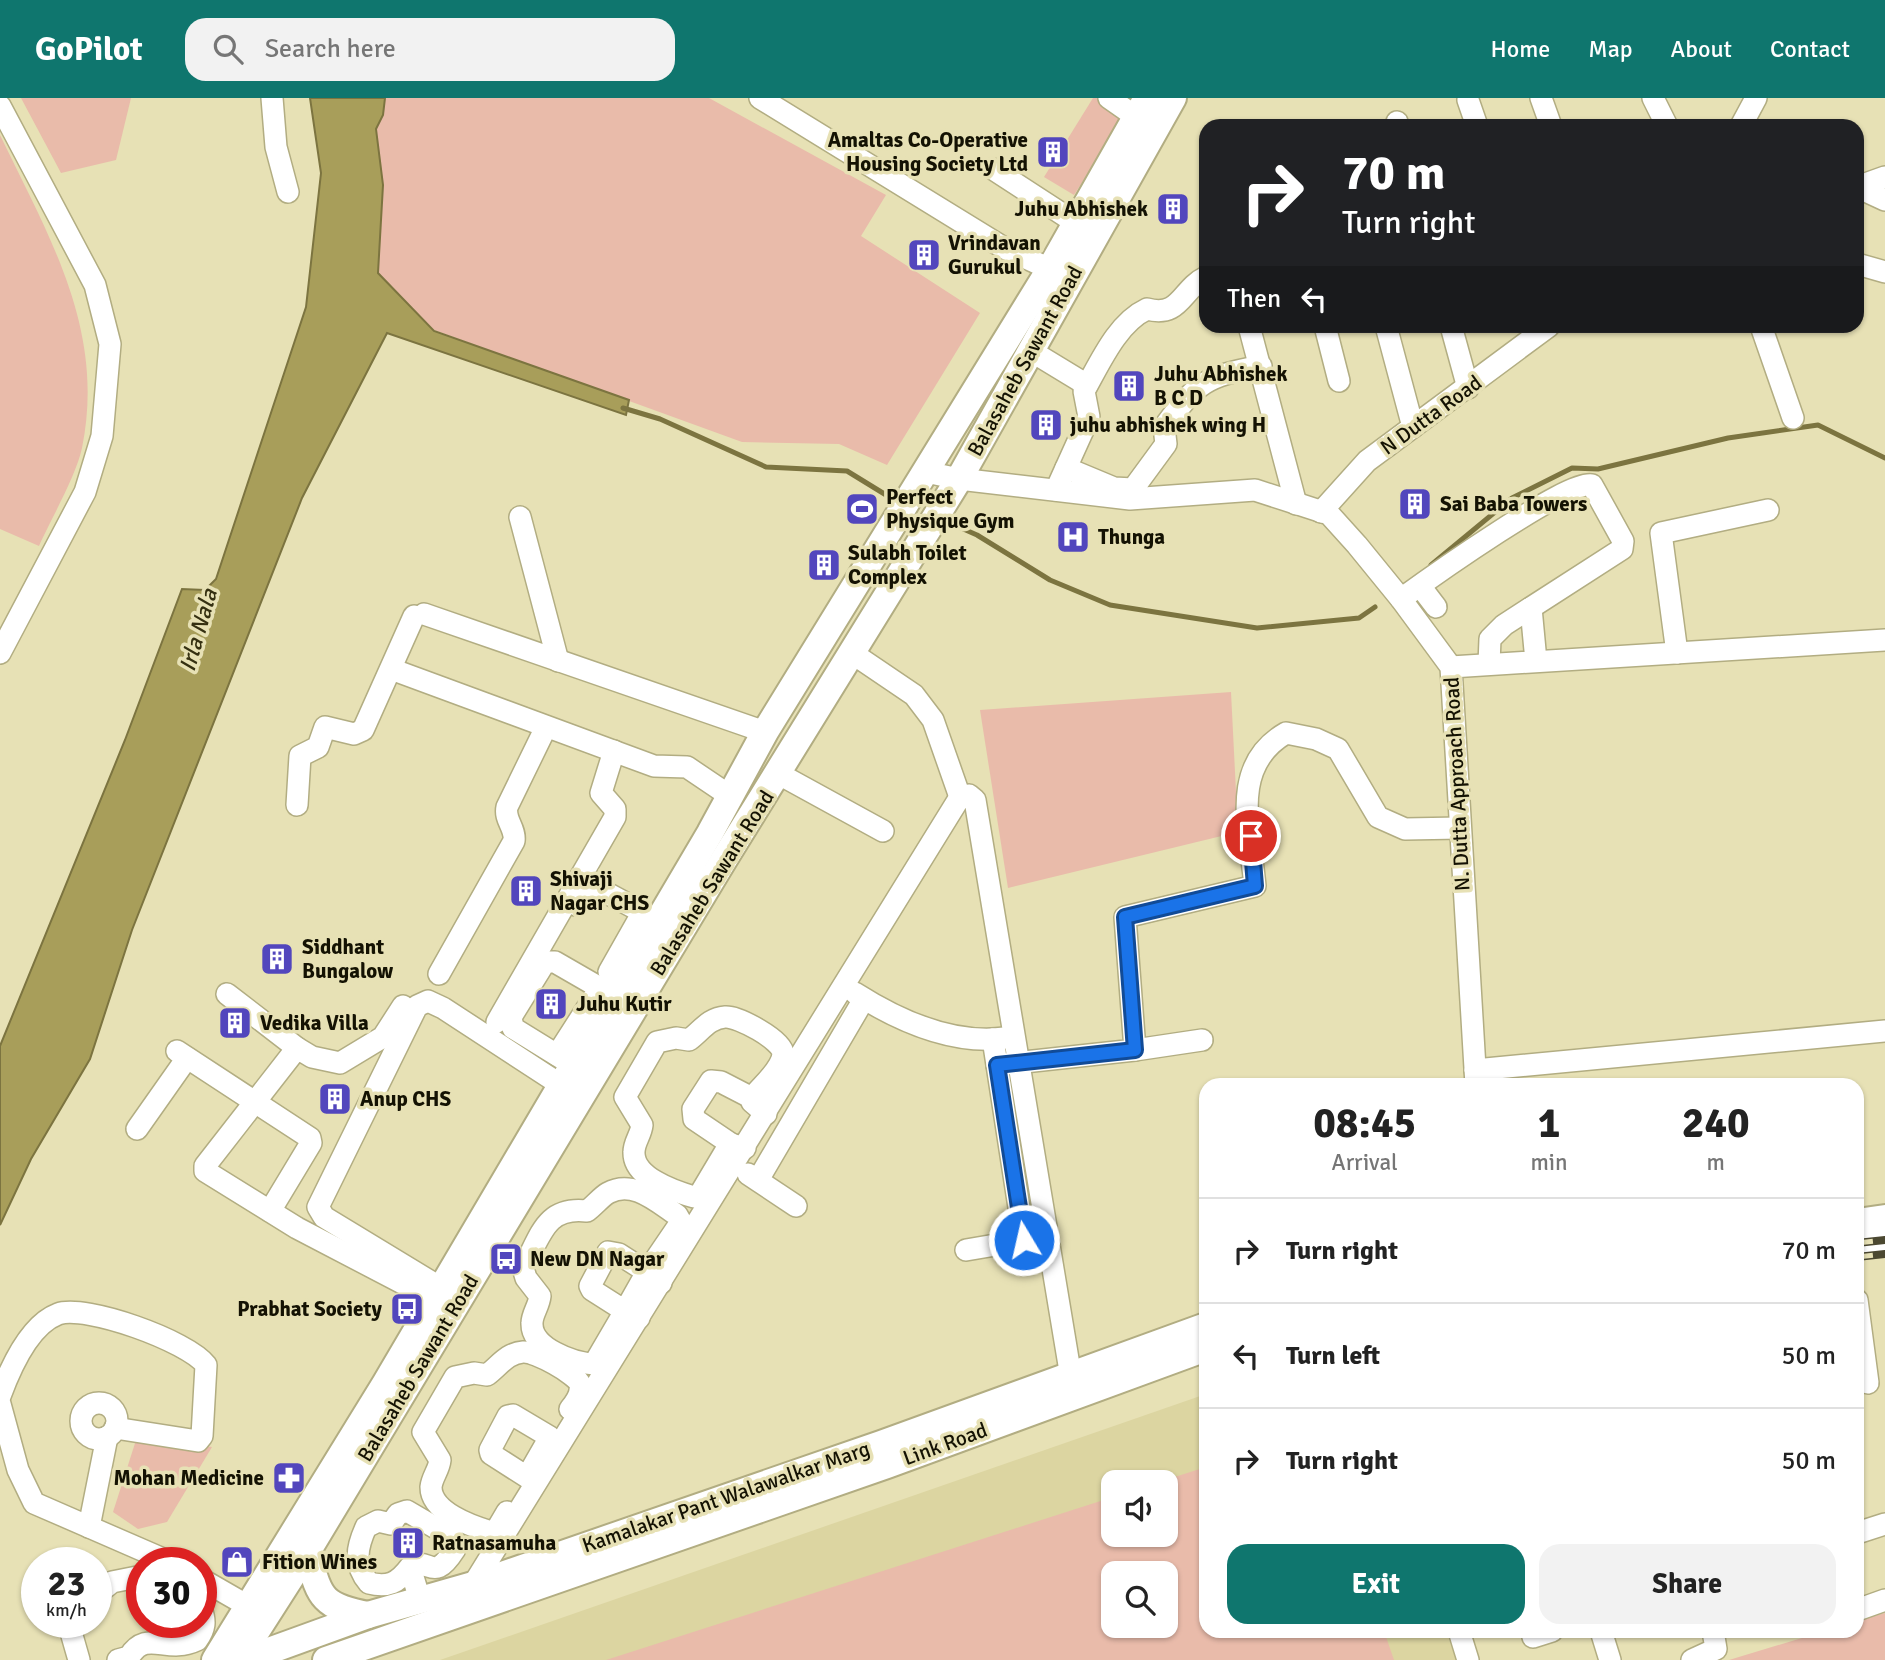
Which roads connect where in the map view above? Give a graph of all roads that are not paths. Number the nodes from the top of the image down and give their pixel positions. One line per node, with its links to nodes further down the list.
1 (272, 98): 19 (street)
2 (760, 98): 23 (street)
3 (1109, 98): 10 (street)
4 (1174, 98): 10 (main road, Balasaheb Sawant Road)
5 (1541, 98): 12 (street)
6 (1653, 98): 13 (street)
7 (1756, 98): 14 (street)
8 (1468, 100): 11 (street)
9 (0, 106): 53 (street)
10 (1145, 114): 21 (main road, Balasaheb Sawant Road); 32 (main road, Balasaheb Sawant Road)
11 (1475, 119)
12 (1546, 119)
13 (1664, 119)
14 (1745, 119)
15 (993, 169): 21 (street)
16 (1885, 177): 17 (street)
17 (1864, 184)
18 (1864, 190): 20 (street)
19 (288, 192)
20 (1885, 200)
21 (1076, 223): 23 (main road, Balasaheb Sawant Road)
22 (1864, 266): 24 (street)
23 (1050, 269): 40 (main road, Balasaheb Sawant Road)
24 (1885, 272)
25 (1199, 284): 35 (street)
26 (1251, 333): 33 (street)
27 (1327, 333): 34 (street)
28 (1387, 333): 38 (street)
29 (1453, 333): 36 (street)
30 (1540, 333): 36 (street, N Dutta Road)
31 (1763, 333): 37 (street)
32 (1031, 352): 35 (street); 41 (main road, Balasaheb Sawant Road)
33 (1261, 366): 43 (street); 44 (street)
34 (1339, 381)
35 (1087, 385): 39 (street)
36 (1468, 388): 38 (street, N Dutta Road)
37 (1793, 418)
38 (1413, 427): 46 (street, N Dutta Road)
39 (1066, 468): 42 (street); 43 (street)
40 (926, 472): 41 (street, N. Dutta Approach Road); 62 (main road, Balasaheb Sawant Road)
41 (959, 479): 42 (street, N. Dutta Approach Road); 54 (main road, Balasaheb Sawant Road)
42 (1056, 490): 43 (street, N. Dutta Approach Road)
43 (1132, 494): 44 (street, N. Dutta Approach Road)
44 (1296, 504): 46 (street, N. Dutta Approach Road)
45 (1768, 510): 55 (street)
46 (1321, 512): 49 (street, N. Dutta Approach Road)
47 (520, 517): 56 (street)
48 (1420, 586): 49 (street); 50 (street); 51 (street)
49 (1401, 599): 59 (street, N. Dutta Approach Road)
50 (1436, 607)
51 (1531, 608): 57 (street); 58 (street)
52 (1885, 640): 55 (street)
53 (0, 653)
54 (852, 653): 64 (main road, Balasaheb Sawant Road); 66 (street)
55 (1677, 653): 57 (street)
56 (558, 661): 60 (street); 62 (street)
57 (1536, 662): 58 (street)
58 (1489, 664): 59 (street)
59 (1451, 667): 68 (street, N. Dutta Approach Road)
60 (391, 668): 61 (street); 67 (street)
61 (546, 727): 63 (street); 72 (street)
62 (765, 732): 65 (main road, Balasaheb Sawant Road)
63 (614, 751): 65 (street); 78 (street)
64 (779, 774): 69 (street); 106 (main road, Balasaheb Sawant Road)
65 (730, 796): 70 (main road, Balasaheb Sawant Road)
66 (960, 797): 74 (street); 81 (street)
67 (297, 805)
68 (1460, 828): 86 (street); 90 (street, N. Dutta Approach Road)
69 (883, 831)
70 (651, 916): 71 (street); 73 (main road, Balasaheb Sawant Road)
71 (553, 944)
72 (439, 974)
73 (608, 985): 89 (main road, Balasaheb Sawant Road); 89 (street)
74 (844, 987): 76 (street); 79 (street)
75 (227, 994): 85 (street)
76 (864, 999): 82 (street); 84 (street)
77 (403, 1006): 85 (street)
78 (497, 1022)
79 (817, 1030): 84 (street); 92 (street)
80 (1885, 1031): 90 (street)
81 (1017, 1036): 82 (street); 87 (street)
82 (993, 1039): 88 (street)
83 (1202, 1040): 86 (street)
84 (839, 1043): 95 (street)
85 (298, 1048): 91 (street)
86 (1135, 1050): 87 (street)
87 (1021, 1062): 88 (street); 100 (street)
88 (997, 1065): 102 (street)
89 (564, 1068): 106 (main road, Balasaheb Sawant Road); 106 (street)
90 (1475, 1078)
91 (254, 1101): 93 (street); 97 (street); 97 (street)
92 (759, 1106): 94 (street); 94 (street); 94 (street)
93 (137, 1129)
94 (737, 1152): 95 (street); 105 (street)
95 (758, 1180): 96 (street)
96 (796, 1206)
97 (270, 1211): 106 (street)
98 (1885, 1218): 99 (main road)
99 (1864, 1221)
100 (1049, 1236): 102 (street); 112 (street)
101 (1885, 1238): 103 (main road)
102 (1024, 1240): 104 (street)
103 (1864, 1241)
104 (966, 1250)
105 (654, 1278): 107 (street); 107 (street); 107 (street)
106 (449, 1285): 121 (main road, Balasaheb Sawant Road); 127 (main road, Balasaheb Sawant Road)
107 (632, 1315): 115 (street)
108 (1199, 1329): 112 (main road, Kamalakar Pant Walawalkar Marg)
109 (1864, 1345): 111 (street)
110 (1199, 1350): 112 (main road)
111 (1870, 1383)
112 (1073, 1387): 124 (main road, Kamalakar Pant Walawalkar Marg)
113 (0, 1396): 118 (street)
114 (0, 1404): 118 (street)
115 (555, 1441): 116 (street); 116 (street); 116 (street)
116 (532, 1479): 124 (street)
117 (1885, 1524): 119 (street)
118 (89, 1527): 120 (street)
119 (1864, 1531)
120 (135, 1547)
121 (307, 1552): 129 (main road); 139 (main road, Balasaheb Sawant Road)
122 (410, 1567): 122 (street); 125 (street)
123 (217, 1588): 127 (street)
124 (474, 1597): 125 (main road, Kamalakar Pant Walawalkar Marg); 141 (main road)
125 (420, 1600): 129 (main road, Kamalakar Pant Walawalkar Marg)
126 (1885, 1600): 128 (street)
127 (248, 1606): 138 (main road, Balasaheb Sawant Road)
128 (1864, 1608)
129 (368, 1615): 140 (main road, Kamalakar Pant Walawalkar Marg)
130 (73, 1638): 136 (street)
131 (199, 1638): 135 (street)
132 (1461, 1638): 142 (street)
133 (1603, 1638): 143 (street)
134 (1714, 1638): 144 (street)
135 (186, 1653): 137 (street)
136 (79, 1660)
137 (118, 1660)
138 (215, 1660)
139 (237, 1660)
140 (244, 1660)
141 (326, 1660)
142 (1468, 1660)
143 (1610, 1660)
144 (1692, 1660)

